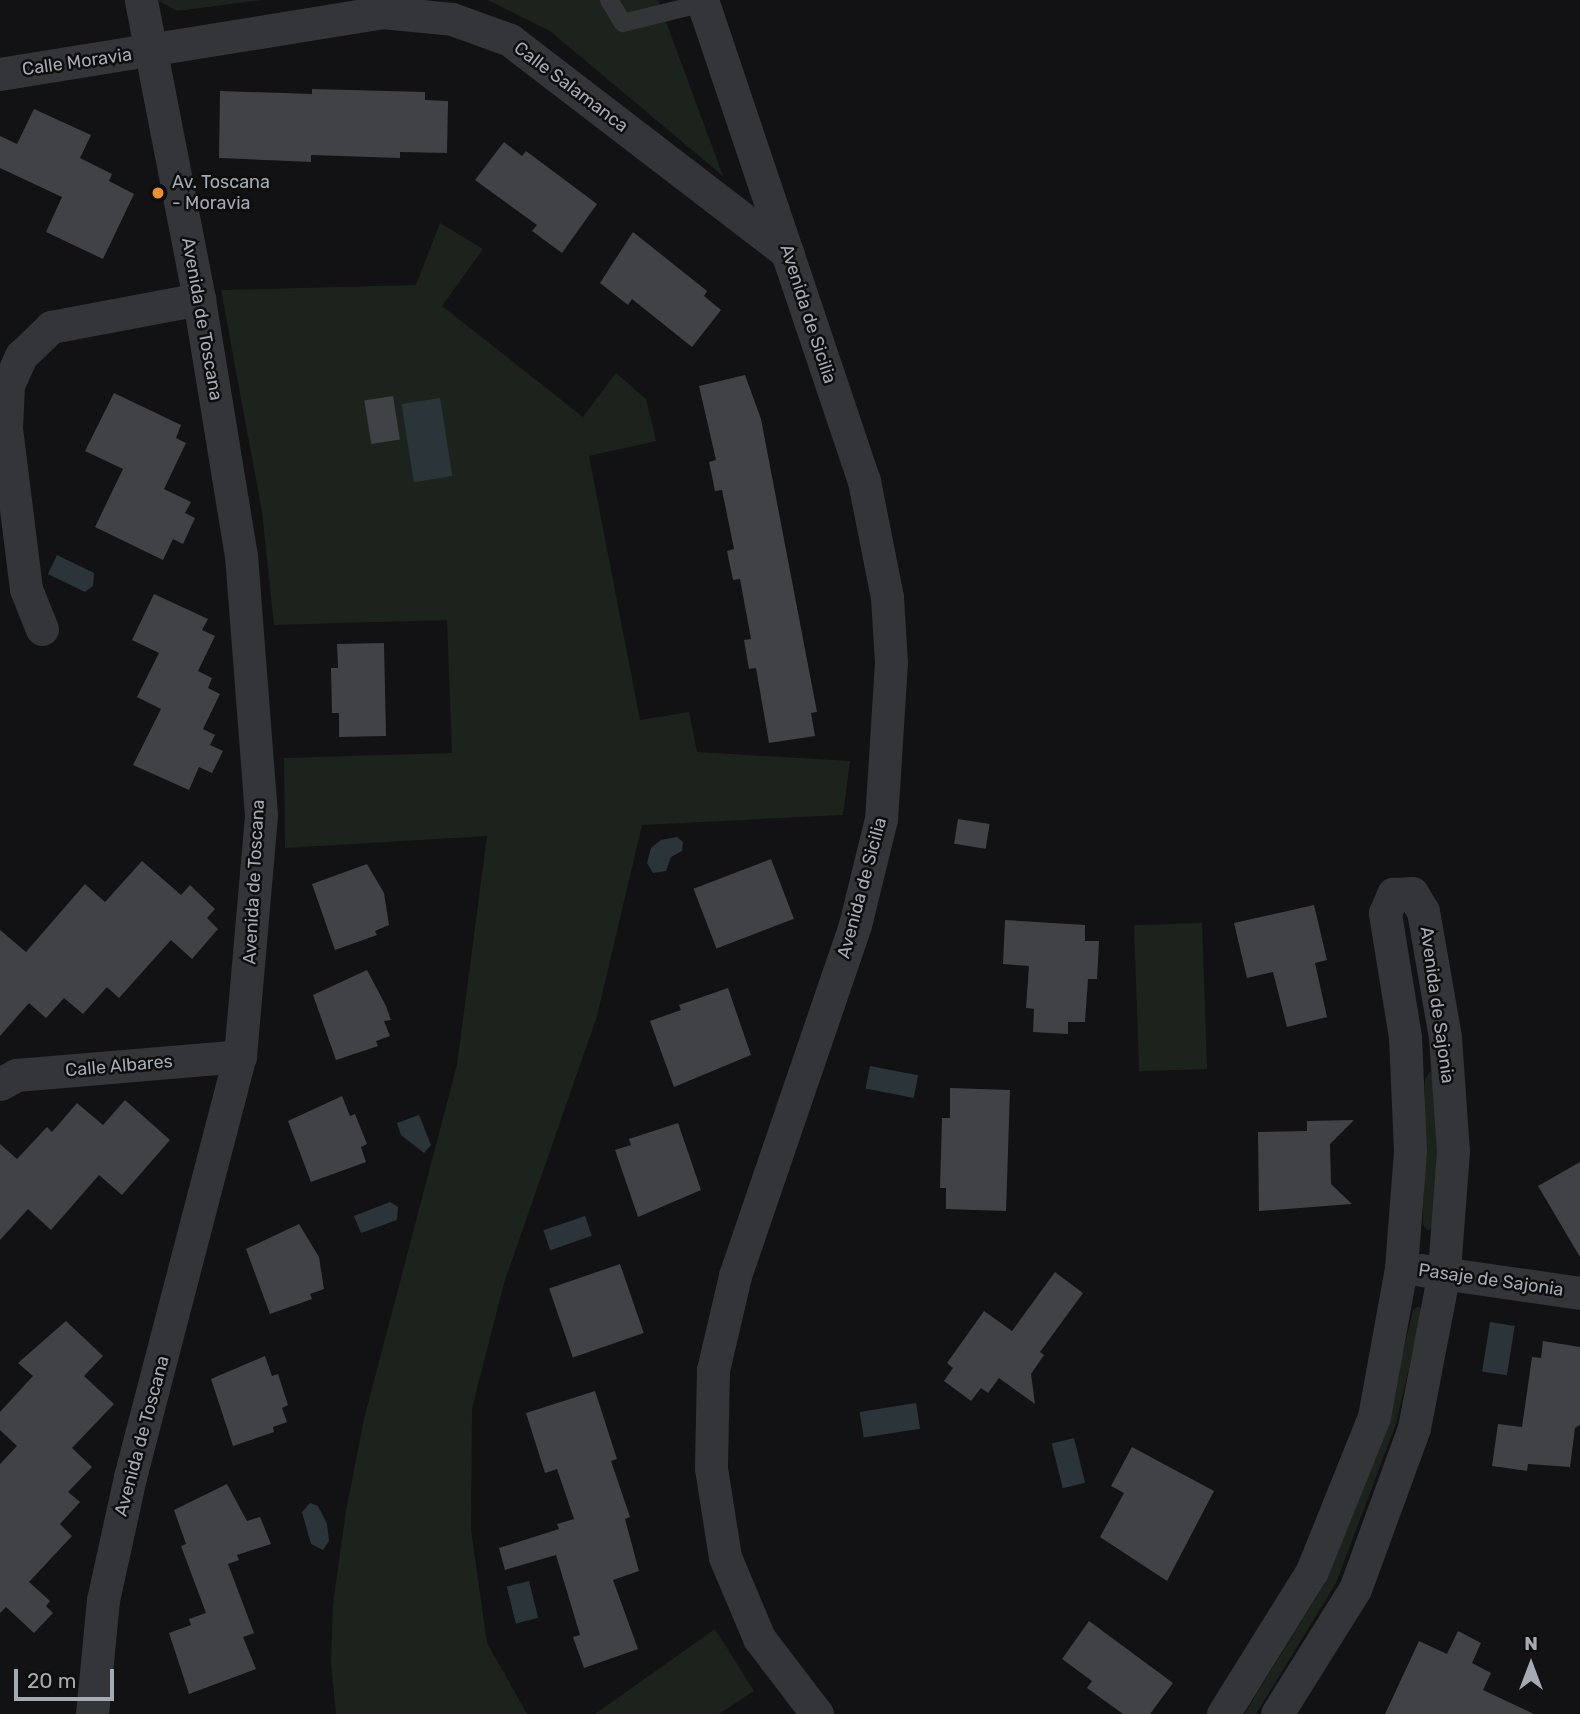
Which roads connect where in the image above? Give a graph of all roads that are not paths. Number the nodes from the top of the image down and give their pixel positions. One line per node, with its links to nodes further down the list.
1 (141, 0): 4 (street, Avenida de Toscana)
2 (609, 0): 3 (lane)
3 (703, 2): 6 (street, Avenida de Sicilia)
4 (154, 50): 5 (street, Calle Moravia); 6 (street, Calle Salamanca); 7 (street, Avenida de Toscana)
5 (0, 74)
6 (788, 253): 15 (street, Avenida de Sicilia)
7 (199, 299): 8 (street); 9 (street, Avenida de Toscana)
8 (42, 629)
9 (240, 1056): 10 (street, Calle Albares); 14 (street, Avenida de Toscana)
10 (0, 1084)
11 (1401, 1268): 12 (street, Pasaje de Sajonia); 12 (street, Avenida de Sajonia); 16 (street, Avenida de Sajonia)
12 (1444, 1272): 13 (street, Pasaje de Sajonia); 17 (street, Avenida de Sajonia)
13 (1580, 1293)
14 (92, 1714)
15 (817, 1714)
16 (1223, 1714)
17 (1277, 1714)

